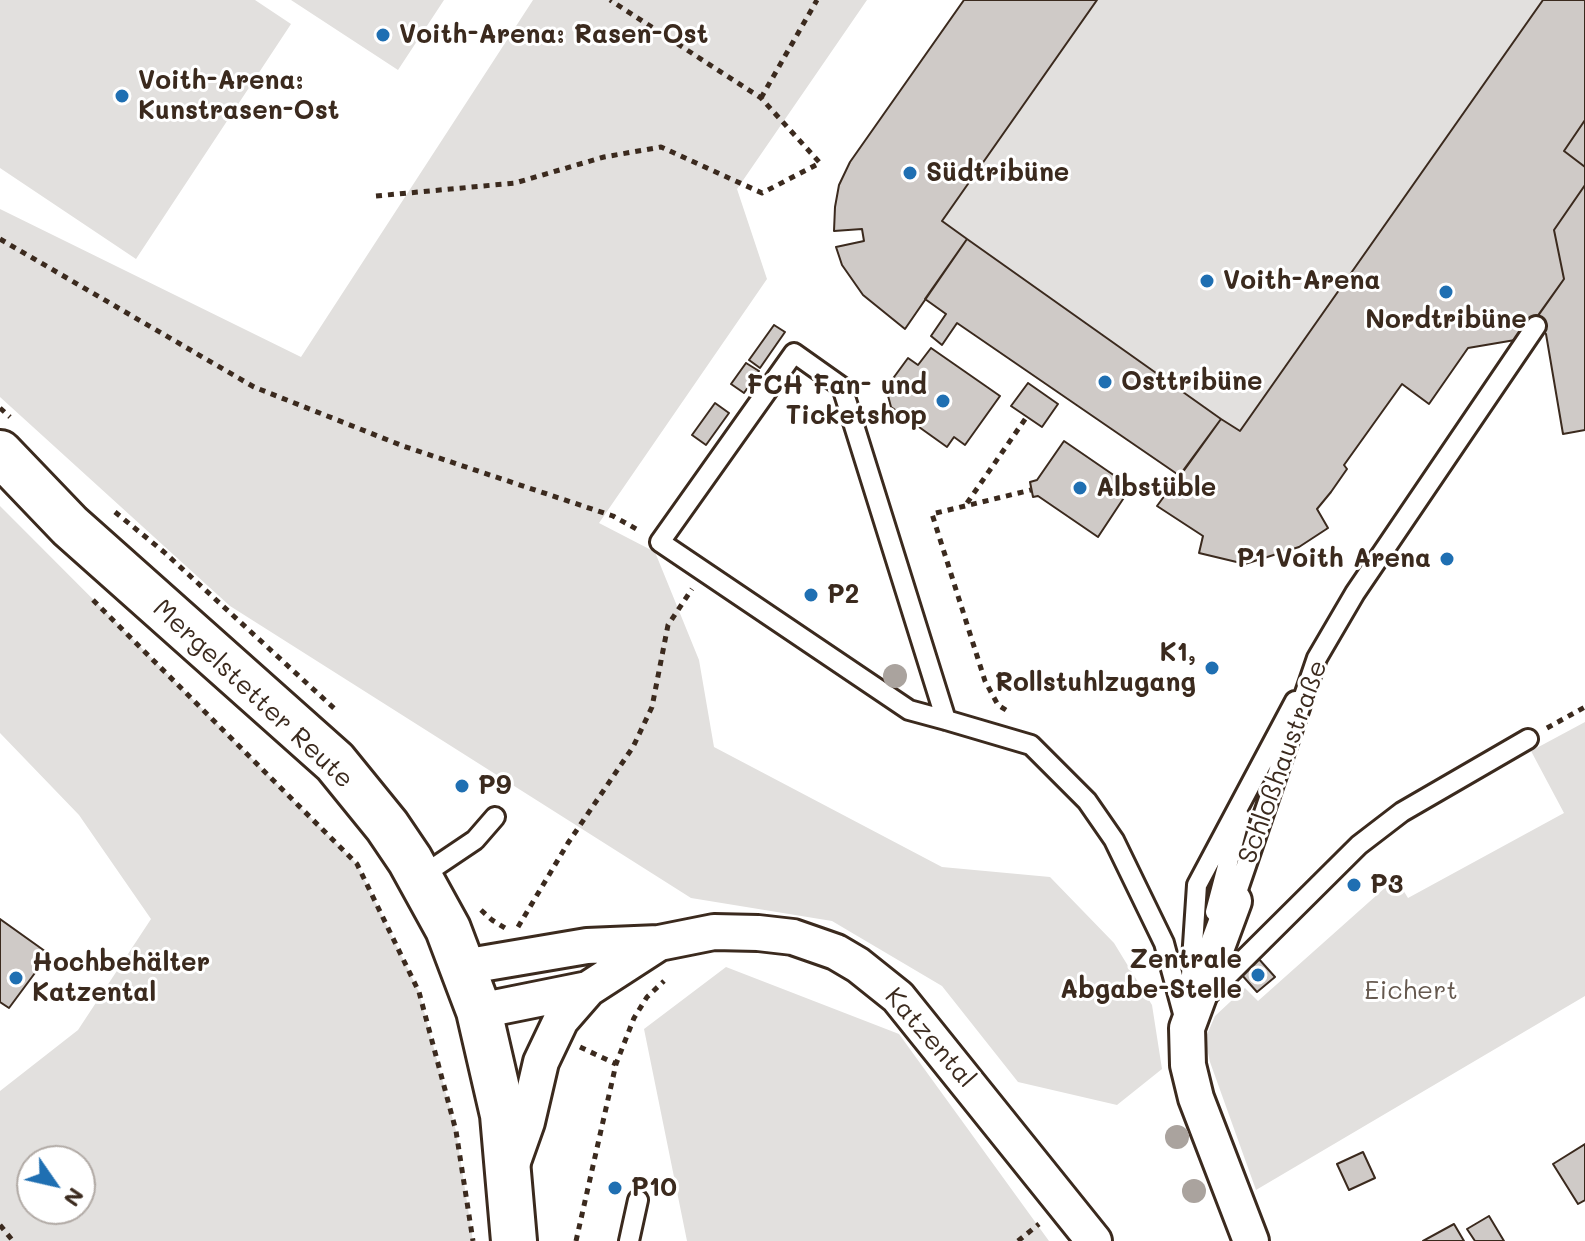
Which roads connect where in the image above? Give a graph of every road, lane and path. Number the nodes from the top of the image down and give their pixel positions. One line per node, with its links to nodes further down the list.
1 (610, 0): 3 (path)
2 (817, 0): 3 (path)
3 (761, 98): 4 (path)
4 (376, 196)
5 (0, 239): 11 (path)
6 (1536, 326): 14 (lane, Schloßhaustraße)
7 (1028, 415): 10 (path)
8 (0, 453): 21 (street, Mergelstetter Reute)
9 (1031, 490): 10 (path)
10 (966, 504): 16 (path)
11 (660, 542): 12 (lane); 17 (lane)
12 (704, 571): 17 (lane); 23 (path)
13 (92, 599): 35 (path)
14 (1316, 663): 19 (lane); 22 (lane, Schloßhaustraße)
15 (1585, 707): 18 (path)
16 (1008, 712)
17 (946, 720): 28 (lane)
18 (1528, 739): 28 (lane)
19 (1248, 787): 28 (lane); 28 (lane)
20 (495, 817): 21 (lane)
21 (420, 877): 25 (street, Mergelstetter Reute)
22 (1234, 901): 28 (street, Schloßhaustraße)
23 (519, 923)
24 (659, 943): 25 (street, Katzental); 27 (street, Katzental); 40 (street, Katzental)
25 (463, 967): 29 (street, Katzental)
26 (669, 976): 37 (path)
27 (588, 989): 29 (street, Katzental); 30 (street, Katzental)
28 (1191, 1005): 41 (street, Schloßhaustraße)
29 (479, 1011): 30 (street, Katzental)
30 (510, 1171): 36 (street, Katzental)
31 (638, 1200): 38 (lane)
32 (0, 1225): 34 (path)
33 (1051, 1231): 39 (path)
34 (13, 1241)
35 (473, 1241)
36 (514, 1241)
37 (576, 1241)
38 (629, 1241)
39 (1018, 1241)
40 (1094, 1241)
41 (1251, 1241)

